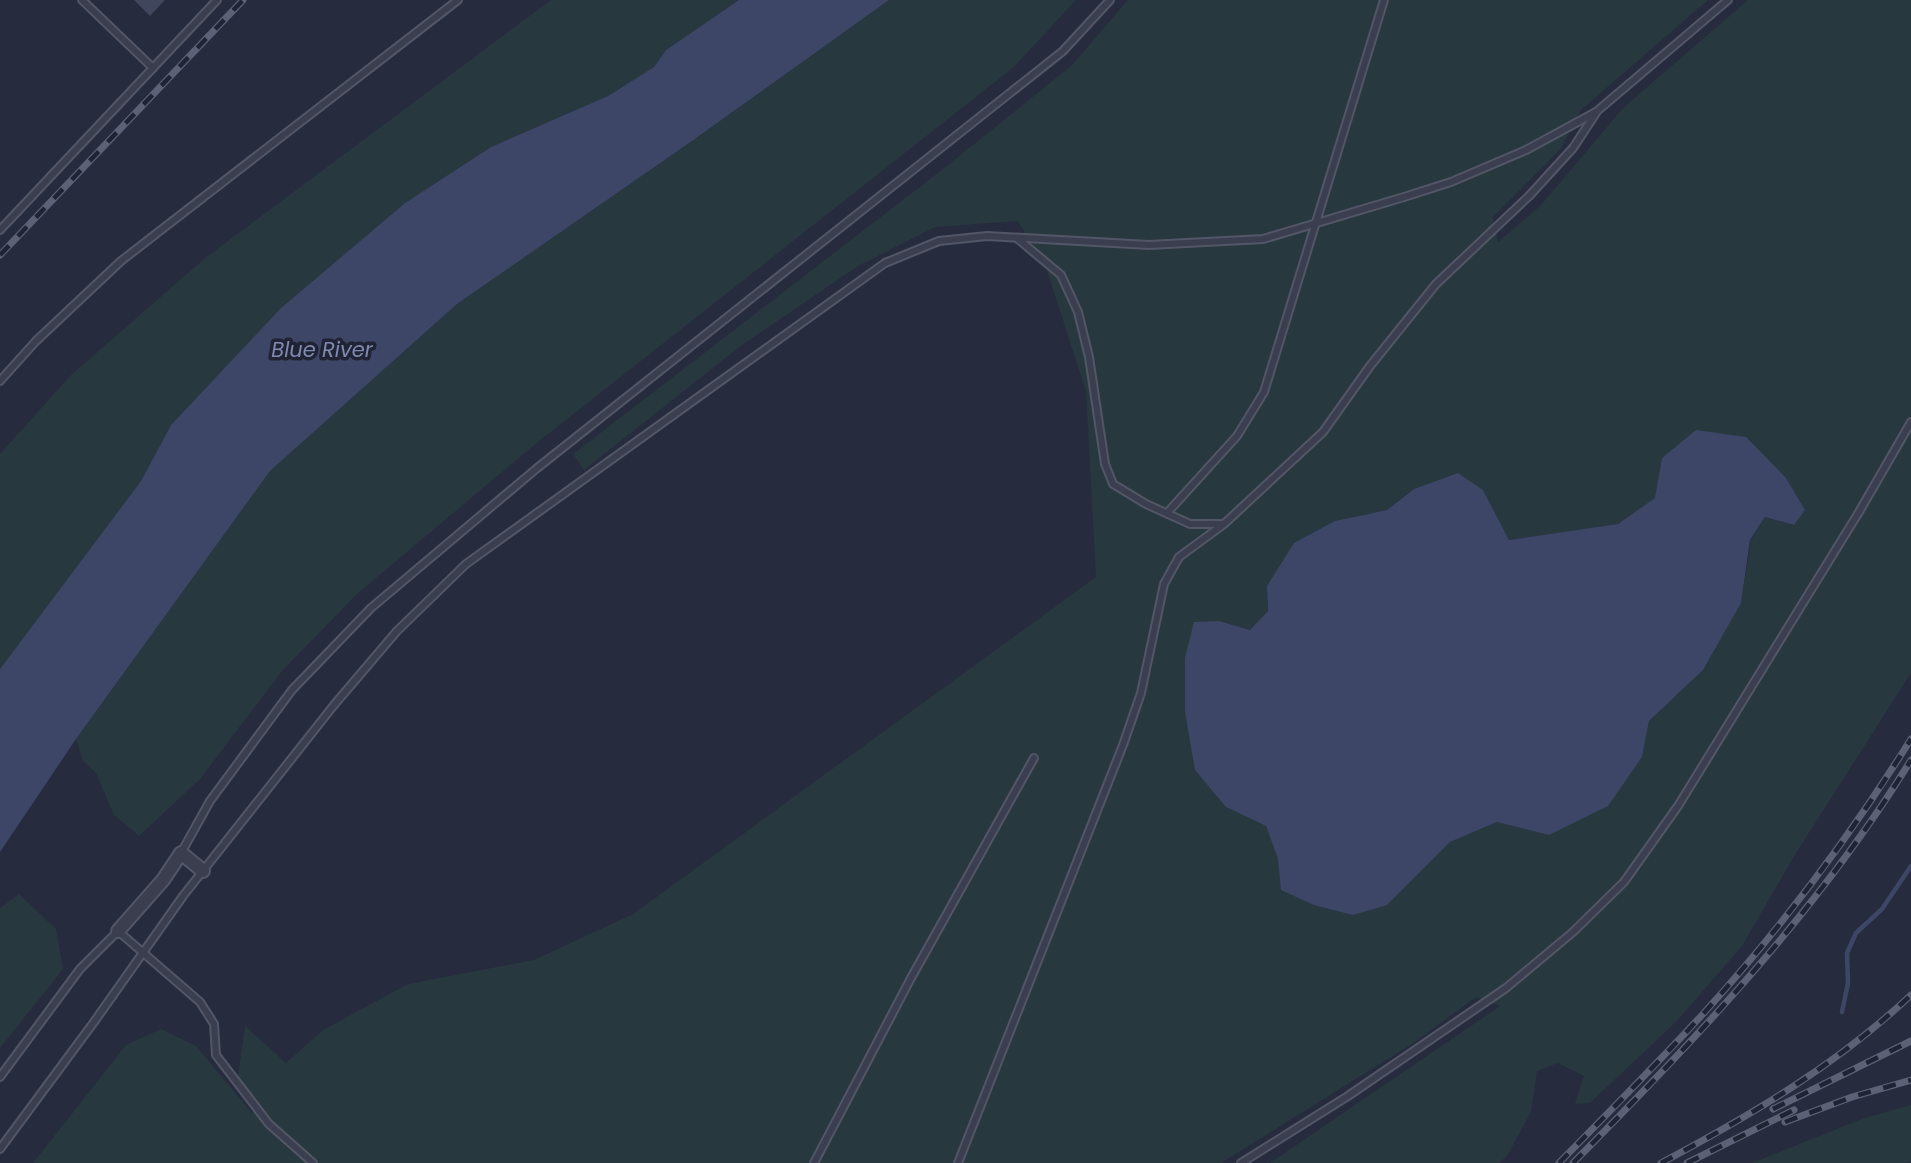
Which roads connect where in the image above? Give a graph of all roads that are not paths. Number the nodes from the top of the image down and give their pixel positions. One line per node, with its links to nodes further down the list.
1 (82, 0): 7 (lane)
2 (217, 0): 7 (lane)
3 (458, 0): 12 (lane)
4 (1111, 0): 17 (lane)
5 (1384, 0): 9 (lane)
6 (1727, 0): 8 (lane)
7 (153, 68): 10 (lane)
8 (1596, 112): 9 (lane); 15 (lane)
9 (1314, 224): 11 (lane); 14 (lane)
10 (0, 230)
11 (1018, 239): 14 (lane); 18 (lane)
12 (0, 381)
13 (1911, 422): 26 (lane)
14 (1167, 513): 15 (lane)
15 (1224, 524): 25 (lane)
16 (1034, 758): 24 (lane)
17 (181, 853): 18 (street); 19 (street)
18 (203, 871): 20 (lane)
19 (118, 931): 20 (lane); 21 (lane)
20 (143, 953): 22 (lane); 23 (lane)
21 (0, 1077)
22 (0, 1149)
23 (313, 1163)
24 (814, 1163)
25 (958, 1163)
26 (1241, 1163)

